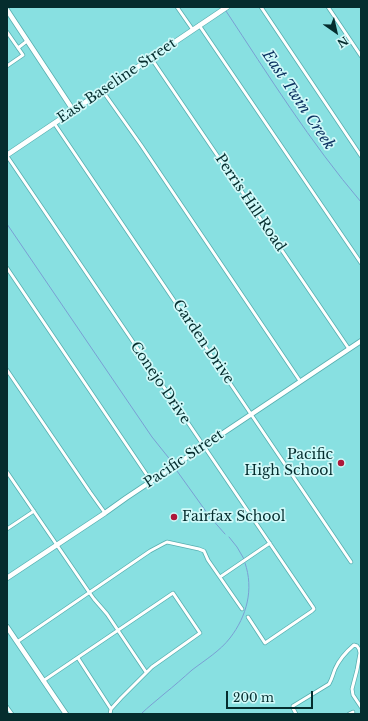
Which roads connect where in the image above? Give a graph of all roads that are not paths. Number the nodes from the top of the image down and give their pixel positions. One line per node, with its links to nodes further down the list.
1 (177, 7): 7 (street)
2 (261, 7): 18 (street)
3 (328, 7): 11 (street)
4 (225, 8): 6 (main road, East Baseline Street)
5 (7, 10): 9 (street)
6 (199, 25): 7 (main road, East Baseline Street); 19 (street)
7 (193, 30): 12 (main road, East Baseline Street)
8 (7, 32): 10 (street)
9 (27, 41): 10 (street); 15 (street)
10 (18, 48): 13 (street)
11 (361, 56)
12 (151, 58): 14 (main road, East Baseline Street); 22 (street, Perris Hill Road)
13 (7, 66)
14 (102, 90): 15 (main road, East Baseline Street); 24 (street)
15 (73, 110): 16 (main road, East Baseline Street)
16 (54, 123): 17 (main road, East Baseline Street); 25 (street, Garden Drive)
17 (7, 156): 26 (street, Conejo Drive)
18 (361, 156)
19 (361, 263)
20 (7, 268): 28 (street)
21 (361, 340): 22 (street, Pacific Street)
22 (349, 349): 24 (street, Pacific Street)
23 (7, 370): 30 (street)
24 (300, 381): 25 (street, Pacific Street)
25 (251, 414): 26 (street, Pacific Street); 34 (street, Garden Drive)
26 (203, 446): 28 (street, Pacific Street); 32 (street, Conejo Drive)
27 (7, 472): 29 (street)
28 (152, 481): 30 (street, Pacific Street)
29 (34, 511): 31 (street); 33 (street)
30 (105, 513): 33 (street, Pacific Street)
31 (7, 529)
32 (270, 543): 35 (street); 39 (street, Conejo Drive)
33 (57, 545): 36 (street, Pacific Street); 37 (street)
34 (351, 562)
35 (220, 576): 37 (street); 38 (street)
36 (7, 578)
37 (89, 592): 41 (street); 42 (street)
38 (242, 609)
39 (248, 617)
40 (7, 627): 42 (street)
41 (118, 630): 43 (street); 44 (street); 44 (street)
42 (16, 642): 45 (street)
43 (78, 658): 45 (street); 48 (street)
44 (146, 672): 48 (street)
45 (44, 682): 50 (street)
46 (7, 707): 49 (street)
47 (361, 707): 52 (street)
48 (111, 709): 51 (street)
49 (12, 714)
50 (66, 714)
51 (110, 714)
52 (296, 714)

